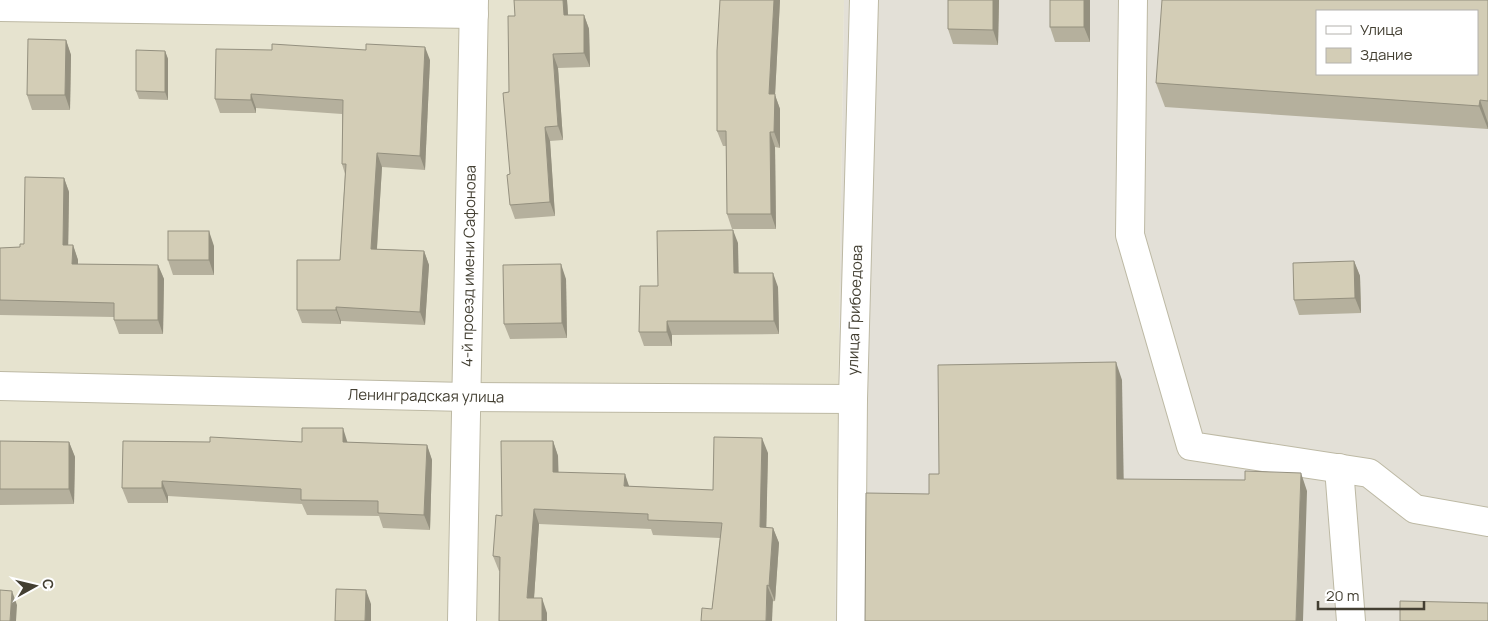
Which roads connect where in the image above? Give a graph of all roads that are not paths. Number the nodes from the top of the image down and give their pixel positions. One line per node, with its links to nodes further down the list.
1 (864, 0): 7 (street, улица Грибоедова)
2 (1133, 0): 8 (street)
3 (0, 7): 4 (street)
4 (474, 7): 6 (street, 4-й проезд имени Сафонова)
5 (0, 386): 6 (street, Ленинградская улица)
6 (466, 397): 7 (street, Ленинградская улица); 10 (street, 4-й проезд имени Сафонова)
7 (853, 399): 11 (street, улица Грибоедова)
8 (1339, 468): 9 (street); 12 (street)
9 (1488, 522)
10 (462, 621)
11 (851, 621)
12 (1351, 621)

